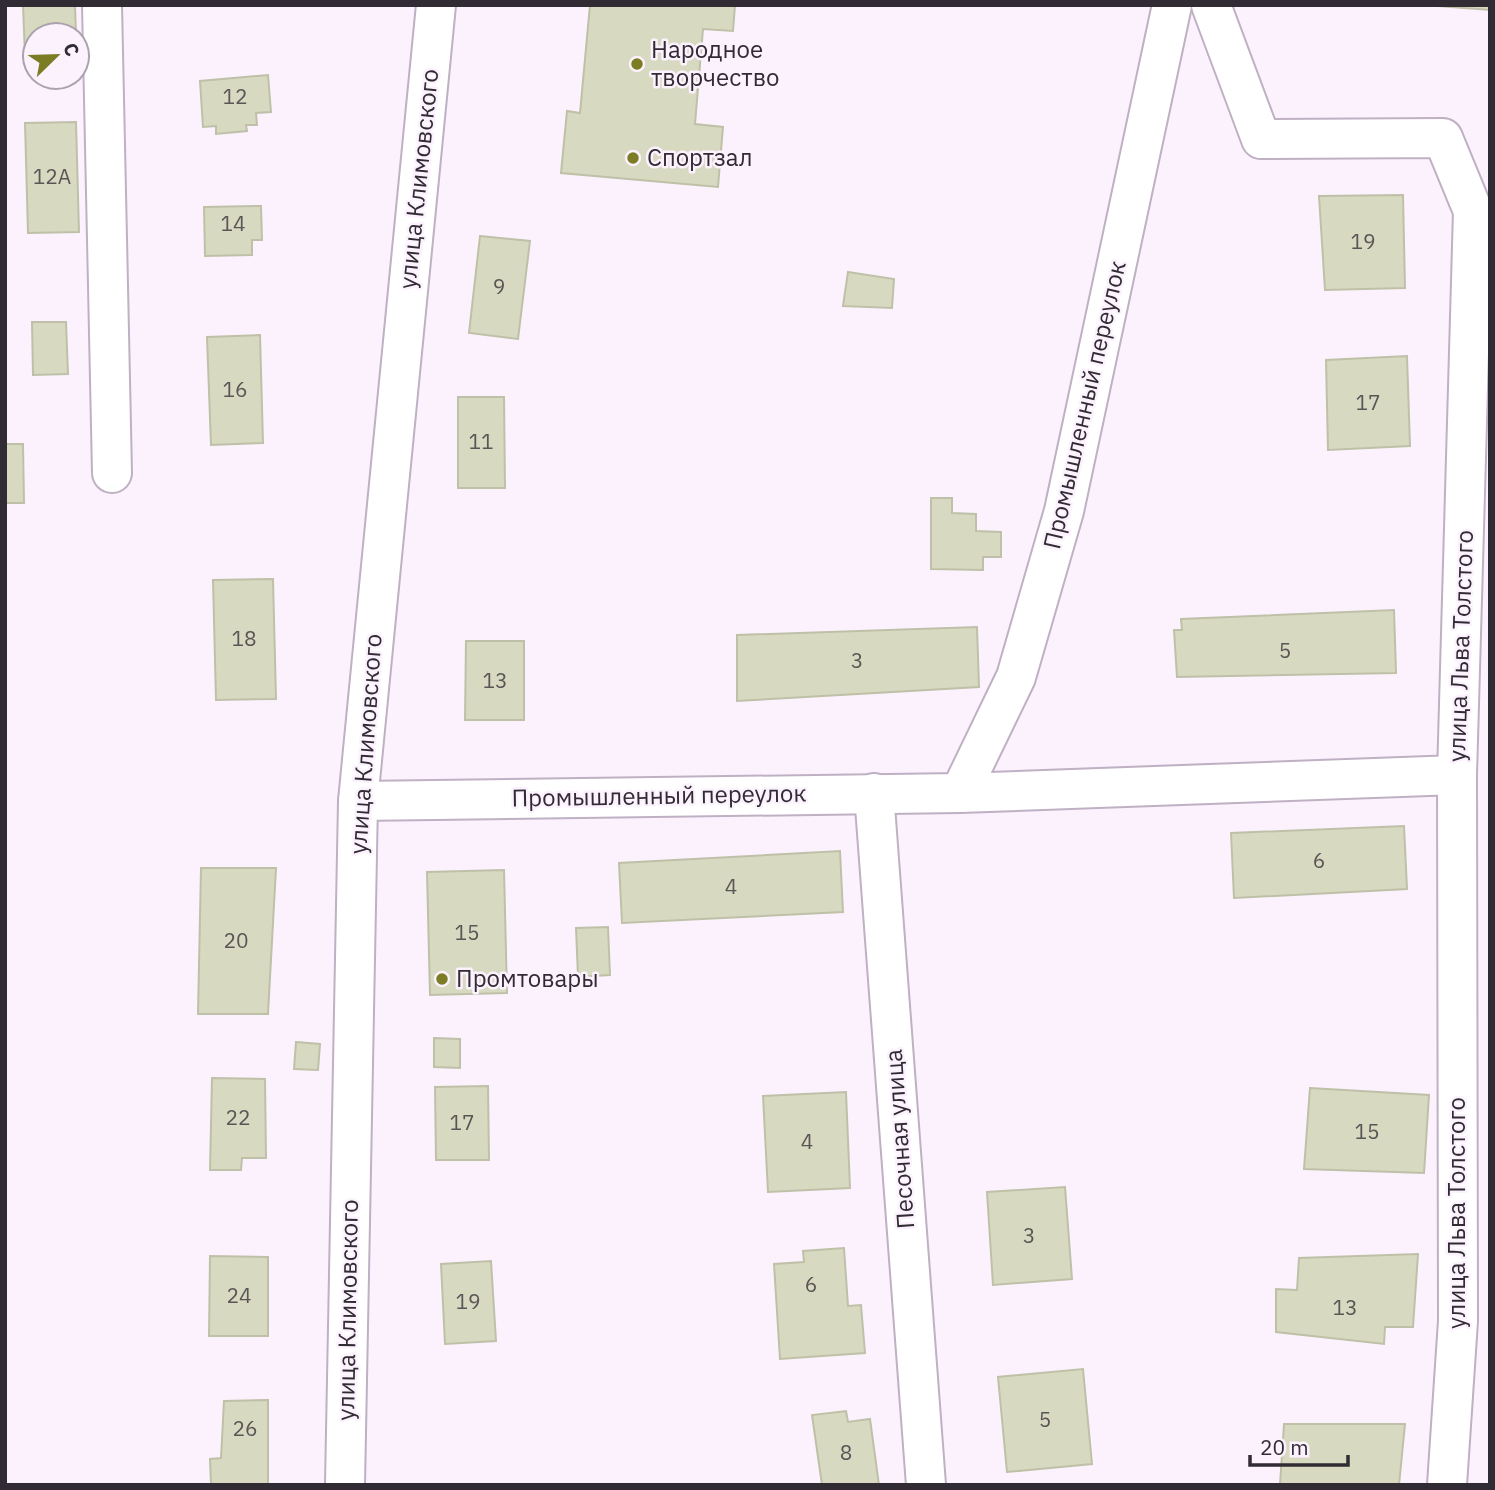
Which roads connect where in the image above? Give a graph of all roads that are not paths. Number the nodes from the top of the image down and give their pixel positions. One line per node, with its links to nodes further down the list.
1 (102, 5): 5 (street)
2 (436, 5): 9 (street, улица Климовского)
3 (1172, 5): 8 (street, Промышленный переулок)
4 (1211, 5): 6 (street, улица Льва Толстого)
5 (112, 473)
6 (1457, 775): 8 (street, Промышленный переулок); 12 (street, улица Льва Толстого)
7 (874, 793): 8 (street, Промышленный переулок); 9 (street, Промышленный переулок); 11 (street, Песочная улица)
8 (960, 793)
9 (358, 800): 10 (street, улица Климовского)
10 (345, 1485)
11 (926, 1485)
12 (1447, 1485)

